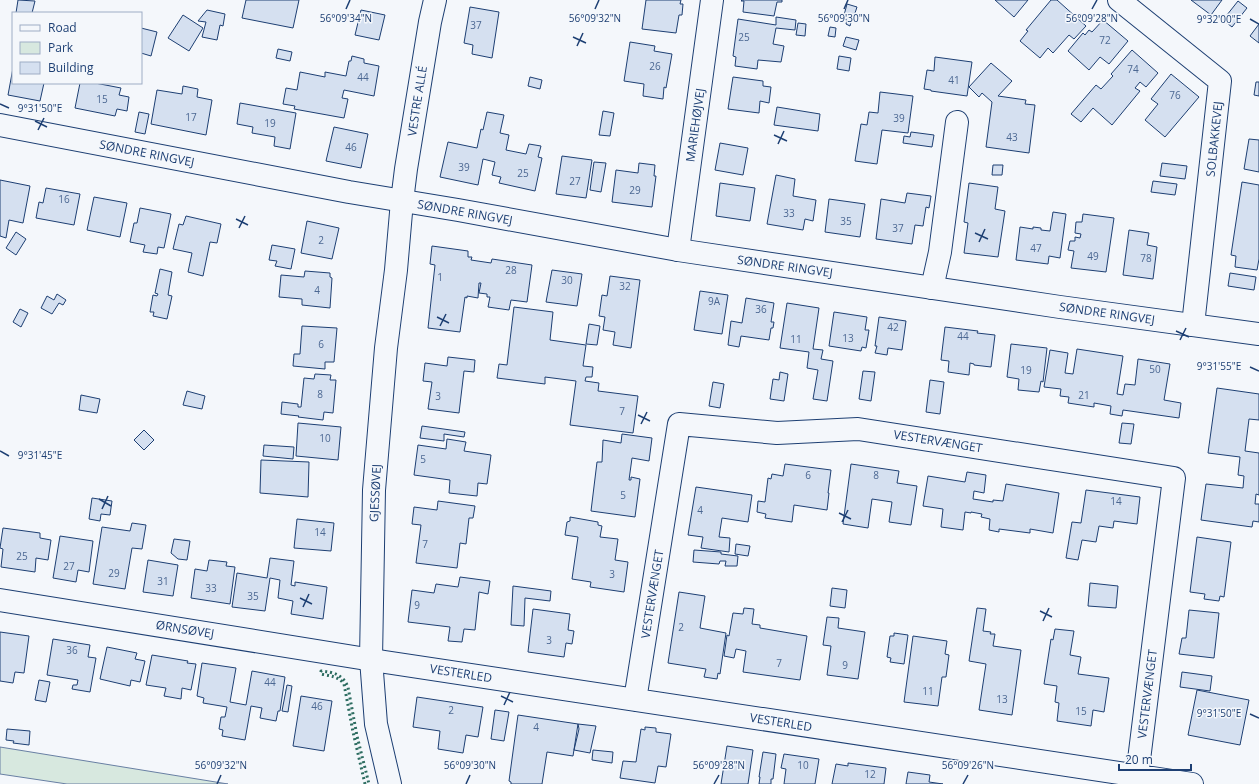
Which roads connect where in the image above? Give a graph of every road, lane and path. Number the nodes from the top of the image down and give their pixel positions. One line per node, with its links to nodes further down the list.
1 (435, 0): 6 (street, VESTRE ALLÉ)
2 (712, 0): 7 (street, MARIEHØJVEJ)
3 (1120, 0): 9 (street, SOLBAKKEVEJ)
4 (958, 122): 8 (street)
5 (0, 125): 6 (street, SØNDRE RINGVEJ)
6 (402, 202): 7 (street, SØNDRE RINGVEJ); 12 (street, GJESSØVEJ)
7 (678, 250): 8 (street, SØNDRE RINGVEJ)
8 (932, 288): 9 (street, SØNDRE RINGVEJ)
9 (1193, 324): 10 (street, SØNDRE RINGVEJ)
10 (1259, 334)
11 (0, 600): 12 (street, ØRNSØVEJ)
12 (371, 659): 13 (street, VESTERLED); 15 (street, GJESSØVEJ)
13 (635, 700): 14 (street, VESTERLED); 14 (street, VESTERVÆNGET)
14 (1137, 776): 16 (street, VESTERLED)
15 (390, 784)
16 (1192, 784)

